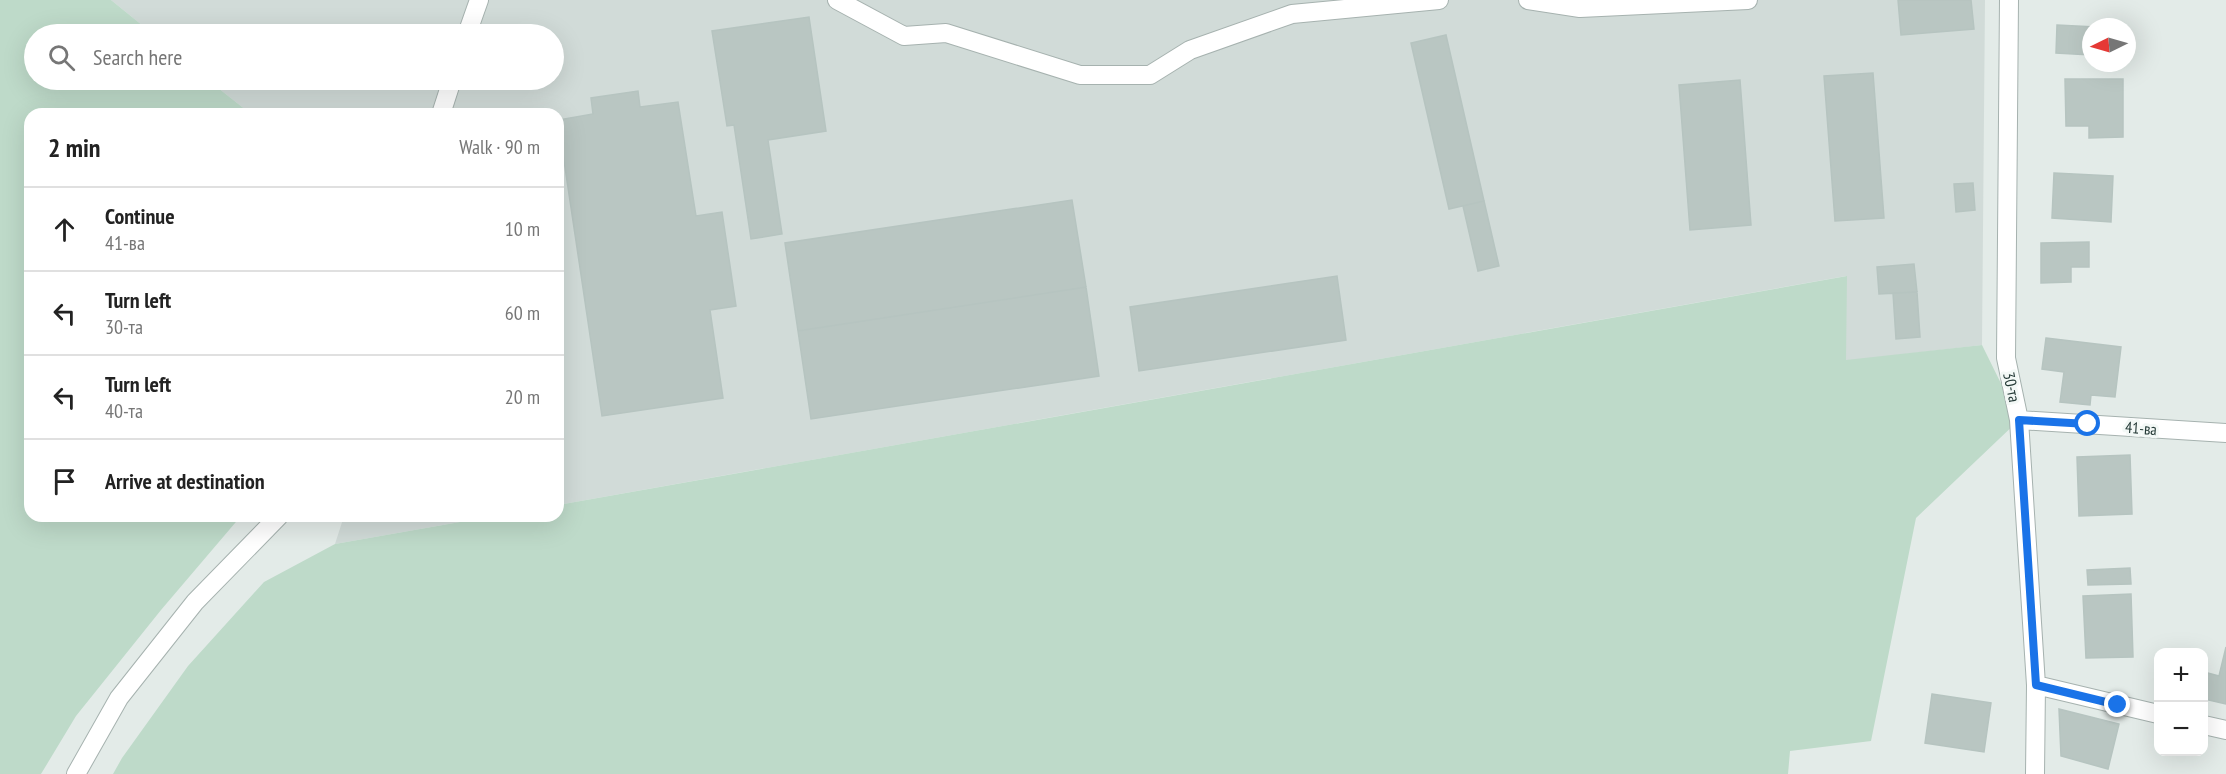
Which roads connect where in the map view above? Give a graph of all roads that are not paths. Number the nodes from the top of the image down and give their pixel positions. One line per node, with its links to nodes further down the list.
1 (479, 0): 7 (street)
2 (837, 0): 3 (street)
3 (1440, 0)
4 (1528, 0): 5 (street)
5 (1748, 0)
6 (2009, 0): 10 (street, 30-та)
7 (471, 24)
8 (449, 90): 9 (street)
9 (443, 108)
10 (2019, 420): 11 (street, 41-ва); 13 (street, 30-та)
11 (2226, 433)
12 (273, 522): 17 (street)
13 (2036, 685): 14 (street); 18 (street, 30-та)
14 (2154, 713)
15 (2208, 726): 16 (street)
16 (2226, 730)
17 (76, 774)
18 (2035, 774)

